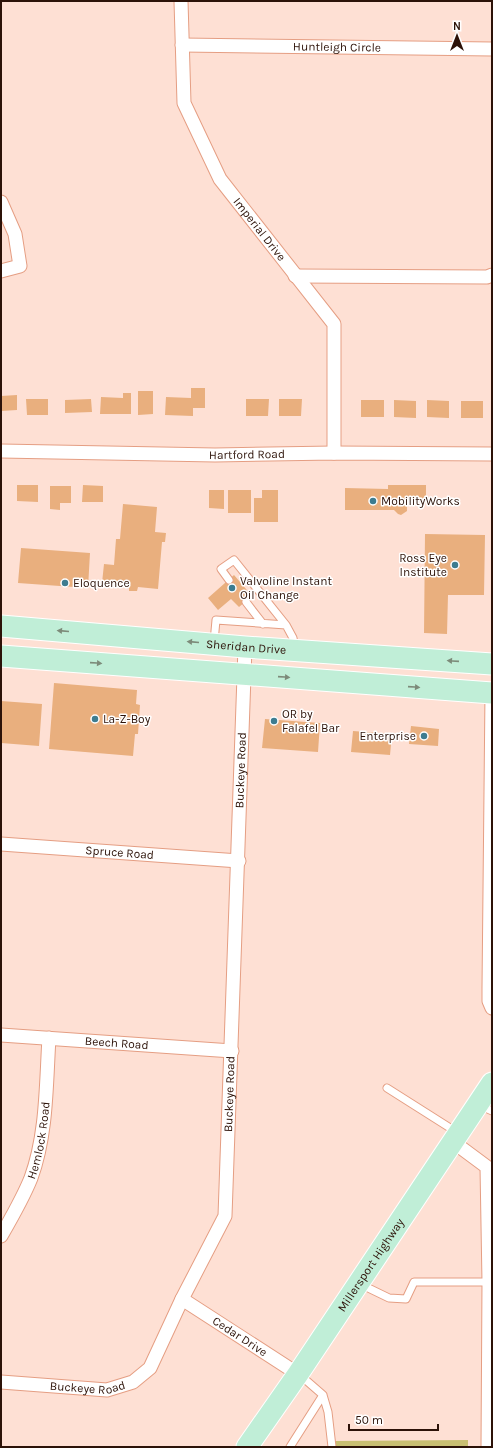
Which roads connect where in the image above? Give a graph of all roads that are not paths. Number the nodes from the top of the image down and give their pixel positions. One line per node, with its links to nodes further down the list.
1 (181, 1): 2 (street, Imperial Drive)
2 (182, 45): 3 (street, Huntleigh Circle); 7 (street, Imperial Drive)
3 (492, 49)
4 (1, 202): 5 (street)
5 (1, 271)
6 (492, 275): 7 (street)
7 (295, 276): 9 (street, Imperial Drive)
8 (1, 451): 9 (street, Hartford Road)
9 (334, 453): 10 (street, Hartford Road)
10 (492, 454)
11 (229, 580): 14 (lane)
12 (246, 602): 13 (lane)
13 (263, 624): 14 (lane); 16 (lane)
14 (286, 625): 18 (lane)
15 (1, 626): 16 (main road, Sheridan Drive, one-way to 15)
16 (214, 644): 17 (main road, Sheridan Drive)
17 (246, 647): 18 (main road, Sheridan Drive); 21 (street, Buckeye Road)
18 (296, 650): 20 (main road, Sheridan Drive, one-way to 18)
19 (1, 656): 21 (main road, one-way to 21)
20 (492, 664)
21 (245, 674): 22 (main road, one-way to 22); 24 (street, Buckeye Road)
22 (492, 693): 25 (street)
23 (1, 844): 24 (street, Spruce Road)
24 (239, 861): 28 (street, Buckeye Road)
25 (492, 1008)
26 (1, 1035): 27 (street, Beech Road)
27 (49, 1038): 28 (street, Beech Road); 33 (street, Hemlock Road)
28 (232, 1051): 36 (street, Buckeye Road)
29 (492, 1083): 31 (main road, Millersport Highway)
30 (387, 1088): 32 (lane)
31 (485, 1108): 32 (main road, Millersport Highway)
32 (455, 1137): 34 (street); 35 (main road, Millersport Highway)
33 (1, 1236)
34 (489, 1282): 35 (lane); 43 (street)
35 (358, 1283): 37 (main road, Millersport Highway)
36 (182, 1300): 37 (street, Cedar Drive); 38 (street, Buckeye Road)
37 (298, 1374): 39 (lane); 40 (main road, Millersport Highway)
38 (1, 1382)
39 (323, 1395): 41 (lane); 42 (lane)
40 (247, 1447)
41 (290, 1447)
42 (332, 1447)
43 (488, 1447)

